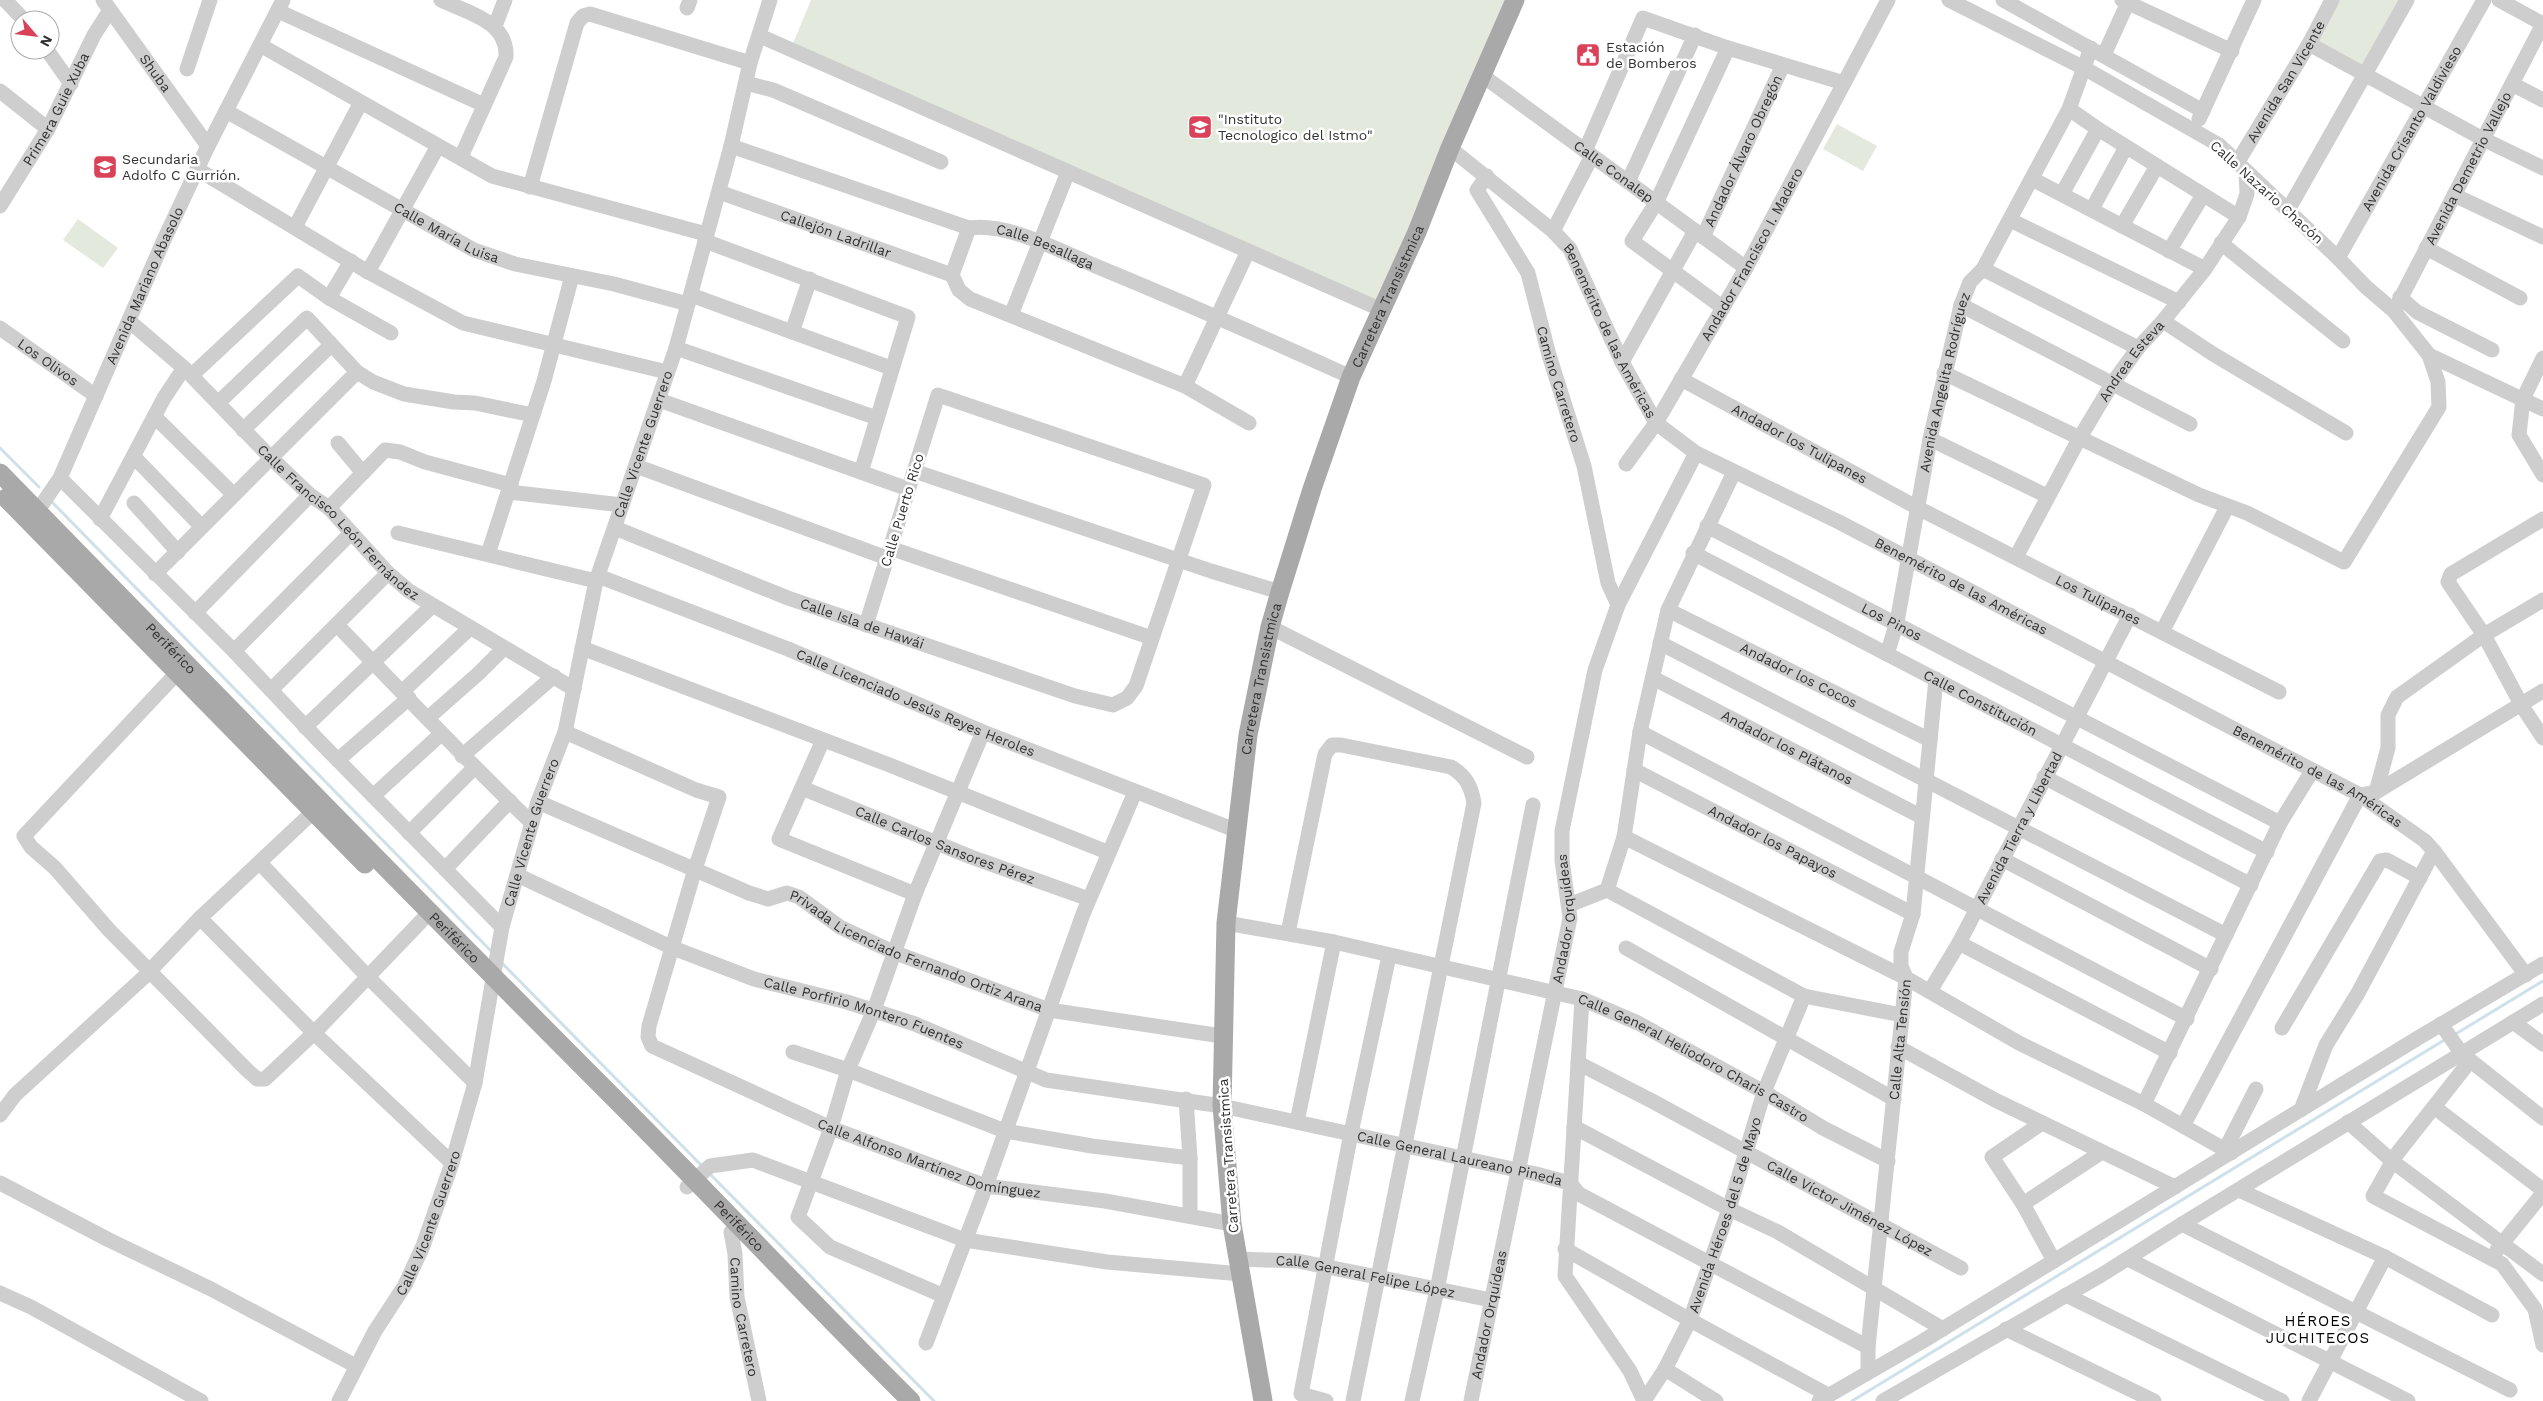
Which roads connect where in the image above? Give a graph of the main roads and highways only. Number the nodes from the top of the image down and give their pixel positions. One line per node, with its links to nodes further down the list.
1 (1515, 0): 9 (main road, Carretera Transistmica)
2 (0, 473): 4 (main road, Periférico)
3 (0, 491): 4 (main road, Periférico)
4 (40, 507): 5 (main road, Periférico); 5 (main road, Periférico)
5 (425, 917): 6 (main road, Periférico)
6 (698, 1177): 7 (main road, Periférico); 8 (main road, Periférico)
7 (898, 1401)
8 (911, 1401)
9 (1263, 1401)

